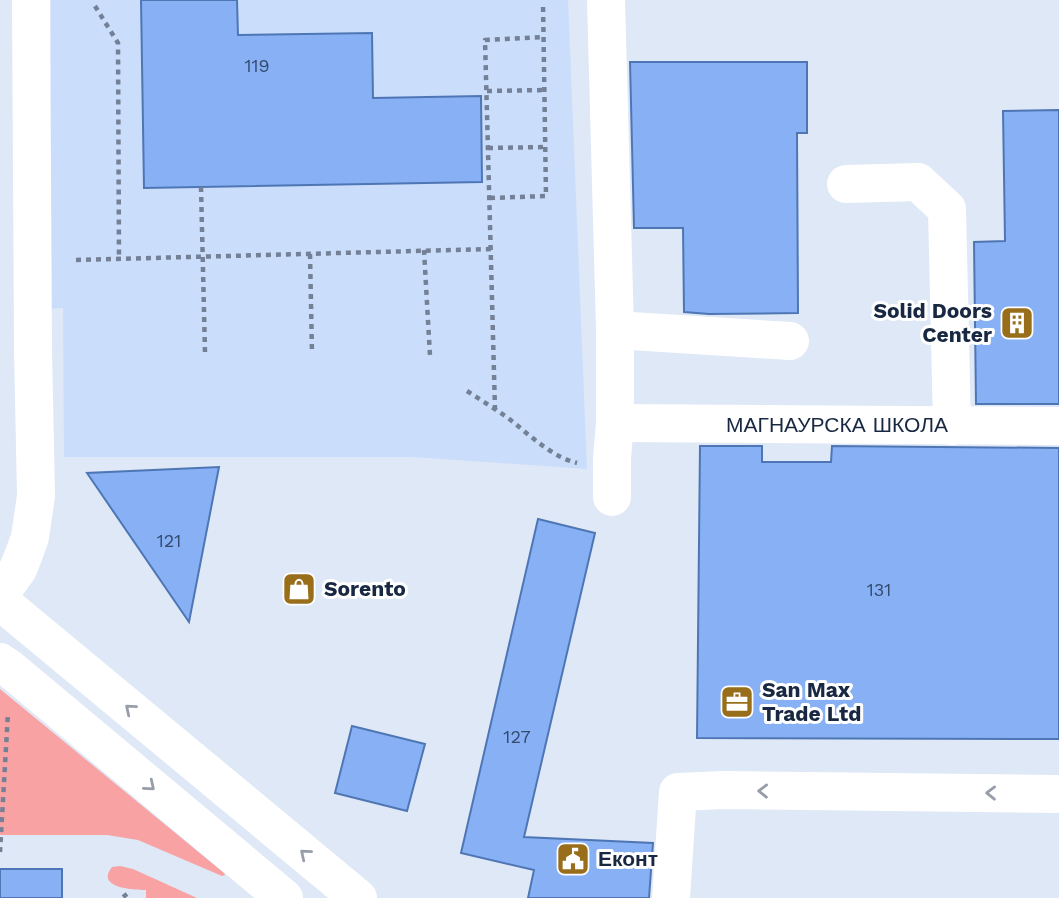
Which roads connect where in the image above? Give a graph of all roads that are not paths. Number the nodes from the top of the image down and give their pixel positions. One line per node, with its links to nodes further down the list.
1 (31, 0): 10 (main road)
2 (606, 0): 4 (main road)
3 (846, 184): 6 (main road)
4 (615, 330): 5 (main road); 8 (main road)
5 (789, 341)
6 (952, 426): 7 (main road, МАГНАУРСКА ШКОЛА); 8 (main road, МАГНАУРСКА ШКОЛА)
7 (1059, 426)
8 (614, 441): 9 (main road)
9 (612, 498)
10 (0, 594)
11 (0, 601): 15 (main road, one-way to 11)
12 (0, 662): 14 (main road, one-way to 14)
13 (1059, 794): 16 (main road, one-way to 16)
14 (284, 898)
15 (358, 898)
16 (671, 898)

